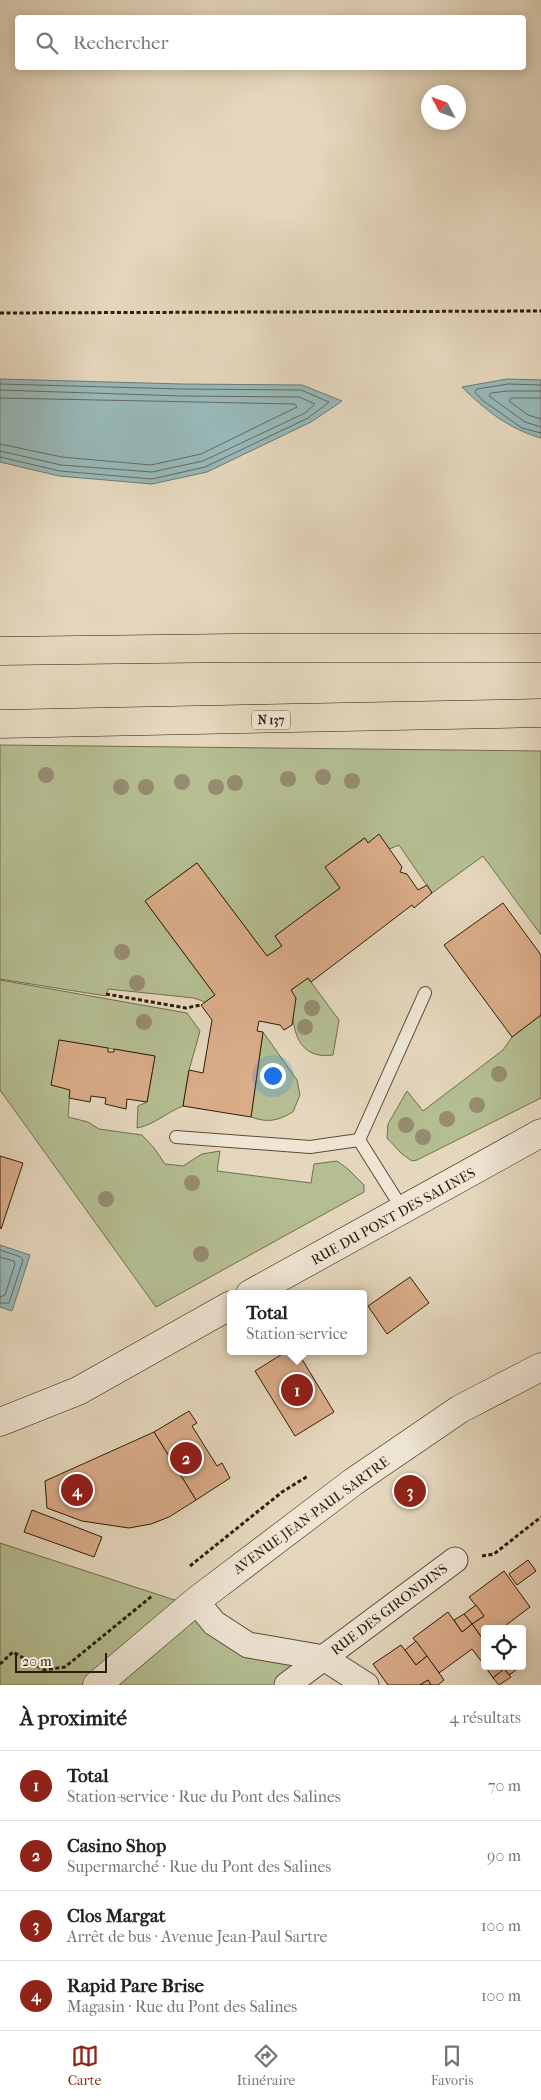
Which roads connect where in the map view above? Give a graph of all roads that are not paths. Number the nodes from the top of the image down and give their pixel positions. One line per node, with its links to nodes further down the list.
1 (541, 648): 2 (highway)
2 (0, 651)
3 (541, 713): 4 (highway, N 137)
4 (0, 724)
5 (425, 993): 8 (lane)
6 (539, 1135): 9 (street, RUE DU PONT DES SALINES)
7 (176, 1137): 8 (lane)
8 (359, 1140): 9 (lane)
9 (403, 1210): 10 (street, RUE DU PONT DES SALINES)
10 (257, 1290)
11 (227, 1307): 13 (street)
12 (541, 1367): 15 (street, AVENUE JEAN-PAUL SARTRE)
13 (1, 1421)
14 (455, 1560): 16 (street, RUE DES GIRONDINS)
15 (196, 1600): 16 (street, RUE DES GIRONDINS); 17 (street, AVENUE JEAN-PAUL SARTRE)
16 (324, 1658): 18 (street, RUE DES GIRONDINS); 19 (street, RUE DES GIRONDINS)
17 (97, 1685)
18 (287, 1685)
19 (366, 1685)

